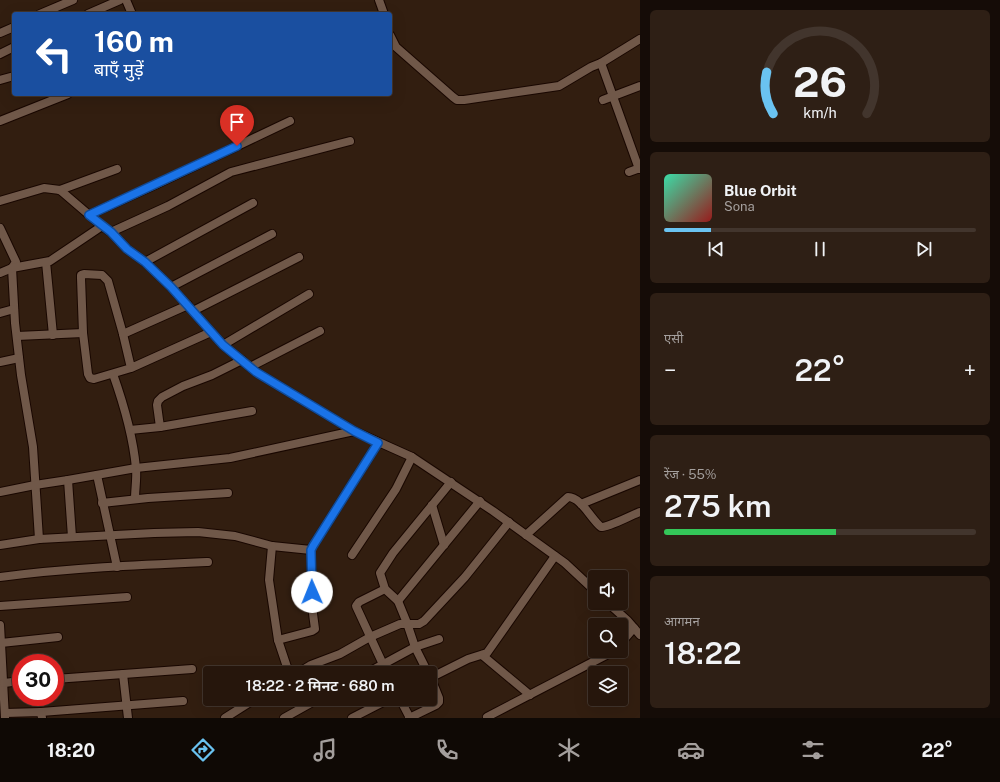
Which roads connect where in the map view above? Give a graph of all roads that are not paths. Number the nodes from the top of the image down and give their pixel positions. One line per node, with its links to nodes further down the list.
1 (73, 0): 5 (street)
2 (120, 0): 6 (street)
3 (126, 0): 7 (street)
4 (379, 0): 8 (street)
5 (45, 12)
6 (93, 12)
7 (131, 12)
8 (383, 12)
9 (12, 28): 10 (street)
10 (0, 33)
11 (392, 39): 15 (street)
12 (640, 39): 15 (street)
13 (12, 48): 14 (street)
14 (0, 54)
15 (601, 63): 20 (street)
16 (12, 77): 17 (street)
17 (0, 80)
18 (640, 86): 20 (street)
19 (62, 96): 22 (street)
20 (612, 96): 21 (street); 25 (street)
21 (603, 100)
22 (1, 118)
23 (290, 121): 31 (street)
24 (350, 141): 34 (street)
25 (639, 168): 27 (street)
26 (117, 169): 28 (street)
27 (629, 172)
28 (60, 190): 29 (street); 31 (street)
29 (0, 201)
30 (253, 203): 38 (street)
31 (89, 215): 32 (street)
32 (102, 226): 34 (street); 37 (street)
33 (0, 228): 39 (street)
34 (111, 232): 38 (street)
35 (272, 234): 41 (street)
36 (299, 257): 43 (street)
37 (46, 262): 39 (street); 50 (street)
38 (145, 262): 41 (street)
39 (12, 268): 40 (street); 44 (street)
40 (0, 273)
41 (171, 287): 43 (street)
42 (309, 294): 52 (street)
43 (190, 308): 46 (street); 49 (street)
44 (14, 309): 45 (street); 51 (street)
45 (0, 313)
46 (211, 332): 52 (street); 57 (street)
47 (320, 332): 56 (street)
48 (83, 333): 49 (street); 50 (street); 58 (street)
49 (123, 334): 57 (street)
50 (52, 335): 51 (street)
51 (17, 336): 53 (street)
52 (223, 345): 54 (street)
53 (19, 358): 55 (street); 70 (street)
54 (242, 360): 56 (street); 60 (street)
55 (0, 362)
56 (250, 367): 62 (street)
57 (131, 368): 58 (street)
58 (113, 374): 61 (street)
59 (252, 411): 60 (street)
60 (160, 427): 61 (street)
61 (130, 430): 65 (street)
62 (354, 431): 63 (street); 65 (street)
63 (378, 443): 64 (street); 87 (street)
64 (412, 457): 69 (street); 88 (street)
65 (136, 468): 66 (street); 73 (street)
66 (97, 475): 67 (street); 75 (street)
67 (68, 480): 70 (street); 82 (street)
68 (640, 480): 76 (street)
69 (450, 482): 74 (street); 77 (street)
70 (35, 485): 71 (street); 83 (street)
71 (0, 492)
72 (228, 493): 73 (street)
73 (135, 499): 75 (street)
74 (480, 502): 79 (street); 85 (street)
75 (102, 503): 80 (street)
76 (581, 504): 78 (street); 81 (street)
77 (432, 505): 85 (street); 94 (street)
78 (640, 512)
79 (509, 522): 81 (street); 99 (street)
80 (111, 535): 82 (street); 86 (street); 91 (street)
81 (526, 535): 89 (street)
82 (72, 537): 83 (street)
83 (39, 539): 84 (street)
84 (0, 545)
85 (444, 545): 96 (street)
86 (272, 546): 87 (street); 107 (street)
87 (311, 550): 107 (street)
88 (352, 555)
89 (555, 556): 93 (street); 110 (street)
90 (208, 562): 91 (street)
91 (117, 567): 92 (street)
92 (0, 577)
93 (588, 585)
94 (385, 589): 96 (street); 105 (street)
95 (127, 597): 97 (street)
96 (398, 601): 99 (street)
97 (0, 606)
98 (615, 610): 101 (street)
99 (407, 623): 105 (street); 109 (street)
100 (0, 625): 108 (street)
101 (634, 628): 102 (street); 103 (street)
102 (628, 635)
103 (640, 635)
104 (58, 637): 108 (street)
105 (370, 637): 112 (street); 114 (street)
106 (439, 639): 109 (street)
107 (278, 640): 113 (street)
108 (1, 643): 121 (street)
109 (415, 647): 112 (street); 116 (street)
110 (482, 655): 118 (street); 124 (street)
111 (601, 658): 124 (street)
112 (384, 664): 115 (street)
113 (287, 666)
114 (309, 666)
115 (380, 666)
116 (425, 666)
117 (192, 669): 119 (street)
118 (437, 673)
119 (123, 674): 120 (street); 127 (street)
120 (64, 678)
121 (4, 683): 122 (street); 133 (street)
122 (12, 683)
123 (437, 693): 126 (street)
124 (530, 695): 140 (street)
125 (184, 701): 127 (street)
126 (437, 704)
127 (127, 705): 134 (street); 135 (street)
128 (244, 706): 136 (street)
129 (305, 706): 137 (street)
130 (375, 706): 138 (street)
131 (403, 706): 139 (street)
132 (434, 706): 139 (street)
133 (5, 715): 134 (street)
134 (41, 715)
135 (128, 718)
136 (225, 718)
137 (284, 718)
138 (352, 718)
139 (409, 718)
140 (486, 718)

